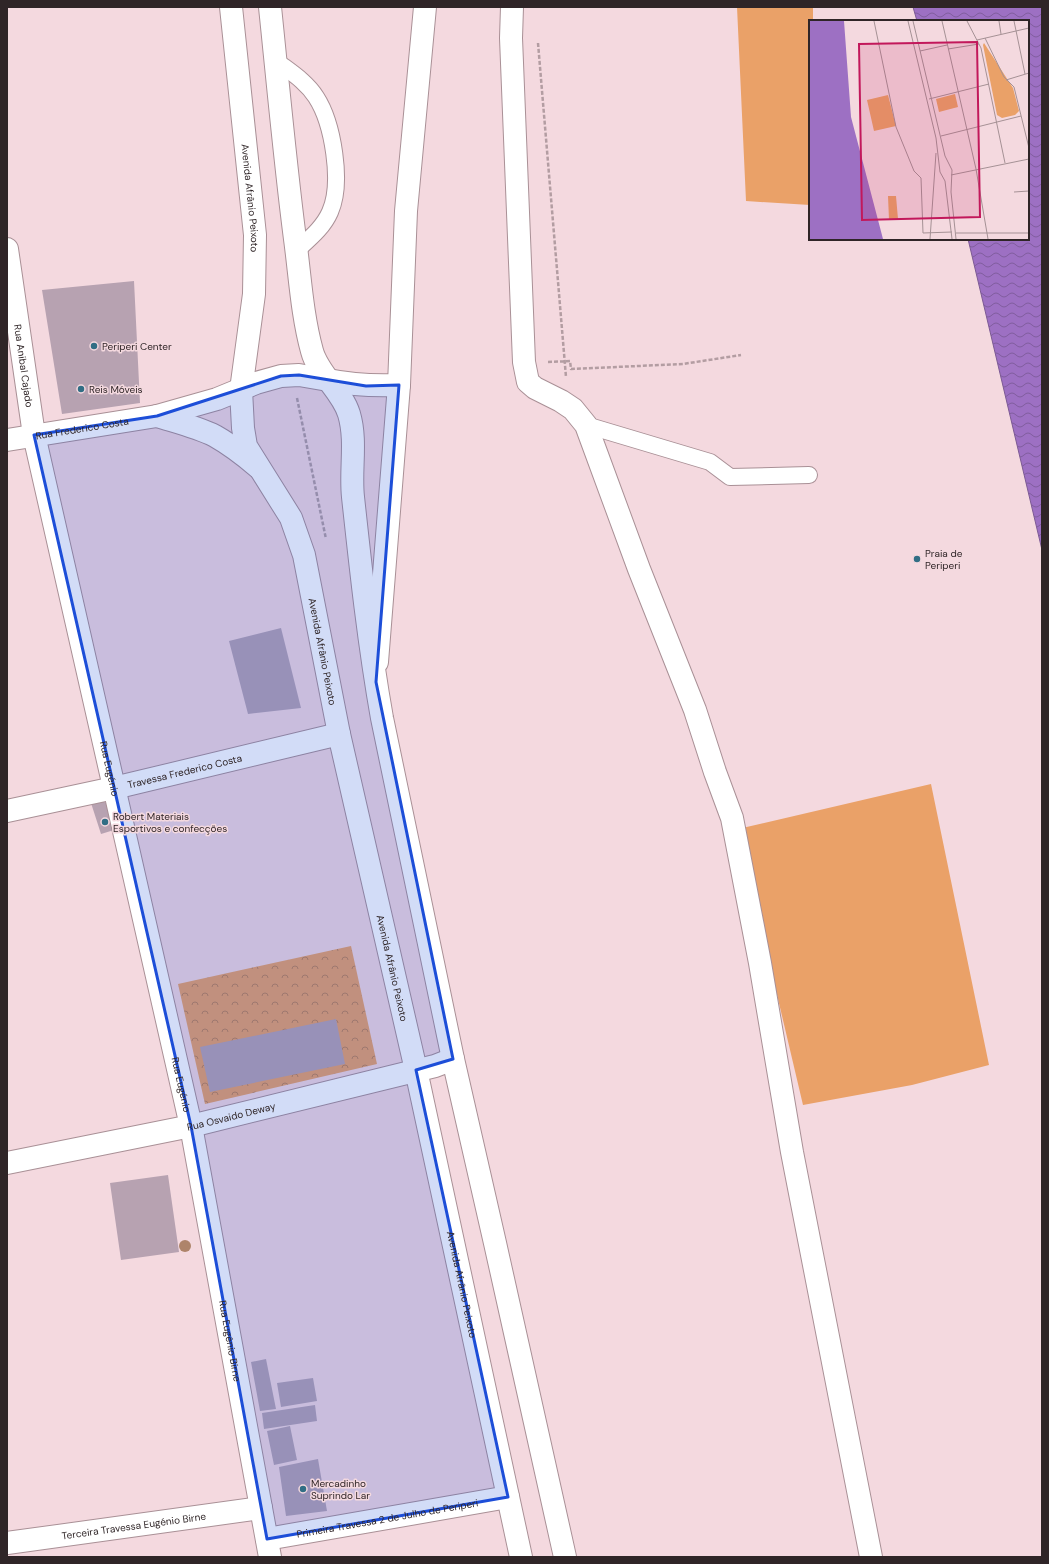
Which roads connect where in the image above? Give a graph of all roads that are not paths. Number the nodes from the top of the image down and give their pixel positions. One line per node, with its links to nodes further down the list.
1 (232, 7): 10 (street, Avenida Afrânio Peixoto)
2 (270, 7): 5 (street)
3 (425, 7): 9 (street)
4 (512, 7): 12 (street)
5 (275, 60): 7 (street); 7 (lane)
6 (7, 249): 13 (street, Rua Anibal Cajado)
7 (296, 251): 8 (street)
8 (328, 380): 9 (street); 10 (street); 17 (street)
9 (399, 385): 17 (street)
10 (241, 390): 11 (street, Rua Frederico Costa); 15 (street, Avenida Afrânio Peixoto)
11 (157, 416): 13 (street, Rua Frederico Costa); 15 (street, Rua Frederico Costa)
12 (586, 425): 16 (lane); 31 (street)
13 (34, 435): 14 (street, Rua Frederico Costa); 19 (street, Rua Eugénio)
14 (7, 440)
15 (259, 467): 18 (street, Avenida Afrânio Peixoto)
16 (809, 476)
17 (376, 682): 21 (street)
18 (339, 734): 19 (street, Travessa Frederico Costa); 22 (street, Avenida Afrânio Peixoto)
19 (114, 788): 20 (street, Travessa Frederico Costa); 23 (street, Rua Eugénio)
20 (7, 811)
21 (453, 1059): 22 (street, Rua Osvaido Deway); 30 (street)
22 (416, 1070): 23 (street, Rua Osvaido Deway); 25 (street, Avenida Afrânio Peixoto)
23 (190, 1126): 24 (street, Rua Osvaido Deway); 26 (street, Rua Eugênio Birne)
24 (7, 1163)
25 (508, 1497): 28 (street, Primeira Travessa 2 de Julho de Periperi); 29 (street, Avenida Afrânio Peixoto)
26 (261, 1508): 27 (street, Terceira Travessa Eugénio Birne); 28 (street, Rua Eugênio Birne)
27 (7, 1543)
28 (268, 1548)
29 (521, 1557)
30 (565, 1557)
31 (871, 1557)

